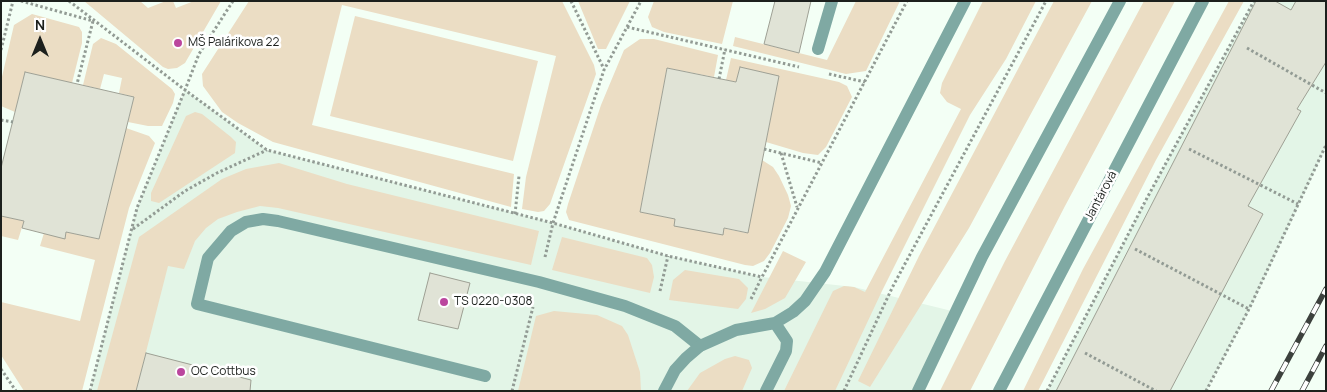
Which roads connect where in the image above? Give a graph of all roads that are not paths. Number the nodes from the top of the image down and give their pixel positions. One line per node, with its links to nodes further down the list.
1 (832, 1): 5 (street)
2 (965, 1): 6 (street)
3 (1120, 1): 11 (street)
4 (1202, 1): 12 (street, Jantárová)
5 (818, 49)
6 (775, 323): 7 (street); 10 (street)
7 (700, 346): 8 (street); 9 (street)
8 (485, 376)
9 (664, 391)
10 (766, 391)
11 (918, 391)
12 (999, 391)

